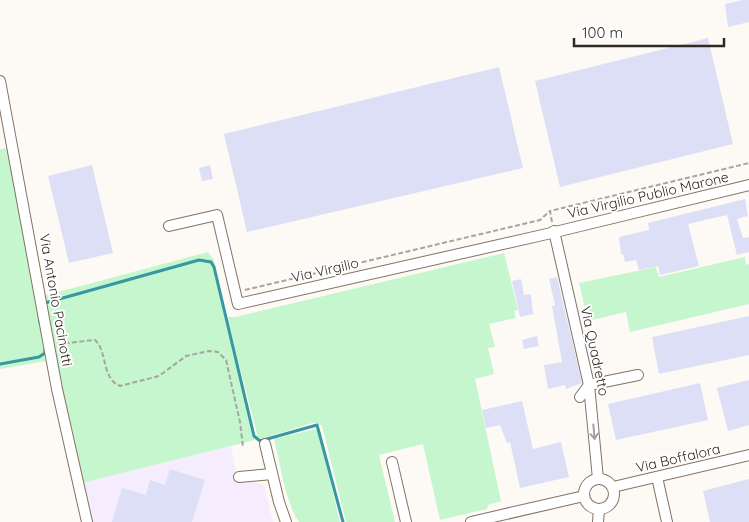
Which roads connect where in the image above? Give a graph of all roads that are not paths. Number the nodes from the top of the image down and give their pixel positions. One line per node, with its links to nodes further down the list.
1 (0, 81): 18 (street, Via Antonio Pacinotti)
2 (749, 185): 4 (street, Via Virgilio Publio Marone)
3 (169, 226): 4 (street, Via Virgilio)
4 (554, 232): 6 (street, Via Quadretto)
5 (638, 375): 6 (street)
6 (589, 385): 7 (street); 14 (street, Via Quadretto, one-way to 14)
7 (580, 397)
8 (265, 444): 11 (street)
9 (749, 455): 13 (street, Via Boffalora)
10 (392, 462): 20 (street)
11 (272, 474): 12 (street); 19 (street)
12 (238, 477)
13 (656, 477): 15 (street, Via Boffalora); 23 (street)
14 (598, 479): 15 (street); 16 (street)
15 (612, 487): 17 (street)
16 (584, 496): 17 (street); 21 (street)
17 (599, 509): 22 (street)
18 (87, 522)
19 (286, 522)
20 (406, 522)
21 (471, 522)
22 (598, 522)
23 (667, 522)

